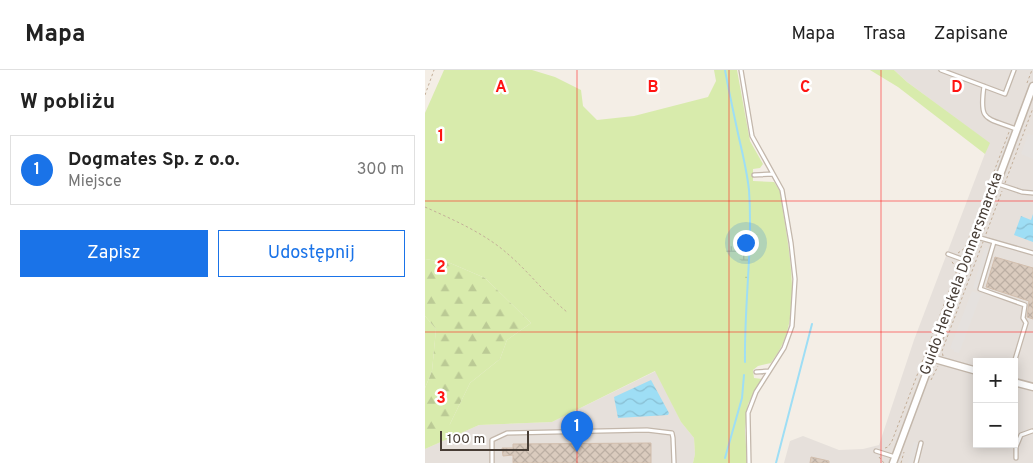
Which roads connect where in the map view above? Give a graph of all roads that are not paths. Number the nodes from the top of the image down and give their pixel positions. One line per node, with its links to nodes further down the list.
1 (741, 70): 7 (lane)
2 (941, 70): 4 (lane)
3 (1014, 70): 4 (lane)
4 (984, 86): 6 (lane)
5 (1029, 86): 6 (street, Guido Henckela Donnersmarcka)
6 (1013, 128): 9 (street, Guido Henckela Donnersmarcka)
7 (773, 174): 8 (lane); 19 (lane)
8 (754, 175)
9 (996, 184): 10 (lane); 11 (street, Guido Henckela Donnersmarcka)
10 (1033, 193)
11 (977, 236): 12 (lane); 15 (street, Guido Henckela Donnersmarcka)
12 (994, 242): 13 (lane); 17 (lane)
13 (1033, 253)
14 (948, 254): 15 (lane)
15 (967, 261): 16 (street, Guido Henckela Donnersmarcka)
16 (931, 358): 18 (street); 27 (street, Guido Henckela Donnersmarcka)
17 (1016, 358)
18 (973, 370)
19 (770, 371): 20 (lane); 30 (lane)
20 (755, 372)
21 (1018, 383): 22 (street)
22 (1033, 387)
23 (1033, 430): 26 (lane)
24 (921, 443): 31 (lane)
25 (879, 452): 27 (lane)
26 (1016, 458)
27 (894, 460)
28 (492, 463): 29 (lane)
29 (674, 463)
30 (749, 463)
31 (916, 463)

